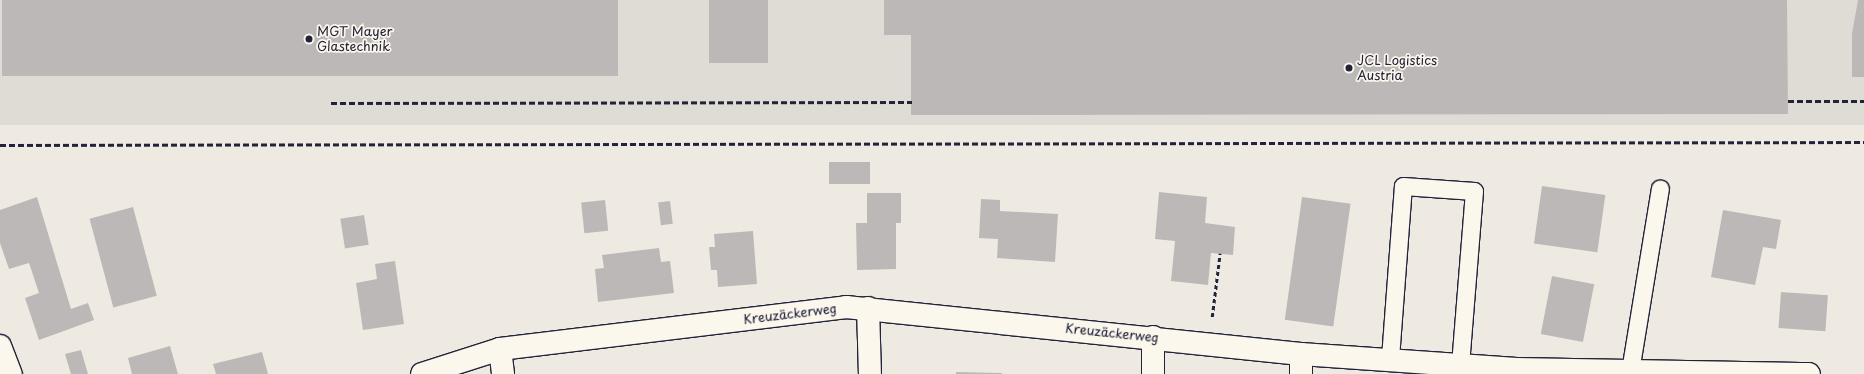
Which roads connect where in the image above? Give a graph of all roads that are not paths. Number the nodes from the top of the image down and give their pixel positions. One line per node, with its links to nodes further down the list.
1 (1660, 188): 10 (lane)
2 (868, 308): 3 (street, Kreuzäckerweg); 5 (street, Kreuzäckerweg); 15 (street)
3 (1153, 337): 7 (street, Kreuzäckerweg); 16 (street)
4 (0, 346): 12 (street)
5 (500, 349): 13 (street, Kreuzäckerweg); 14 (street)
6 (1390, 358): 7 (street, Kreuzäckerweg); 8 (street, Kreuzäckerweg); 8 (lane)
7 (1301, 364)
8 (1460, 364): 9 (street, Kreuzäckerweg)
9 (1516, 371): 10 (street, Kreuzäckerweg)
10 (1630, 371): 11 (street, Kreuzäckerweg)
11 (1751, 373): 17 (street, Kreuzäckerweg)
12 (10, 374)
13 (422, 374)
14 (503, 374)
15 (870, 374)
16 (1153, 374)
17 (1809, 374)

